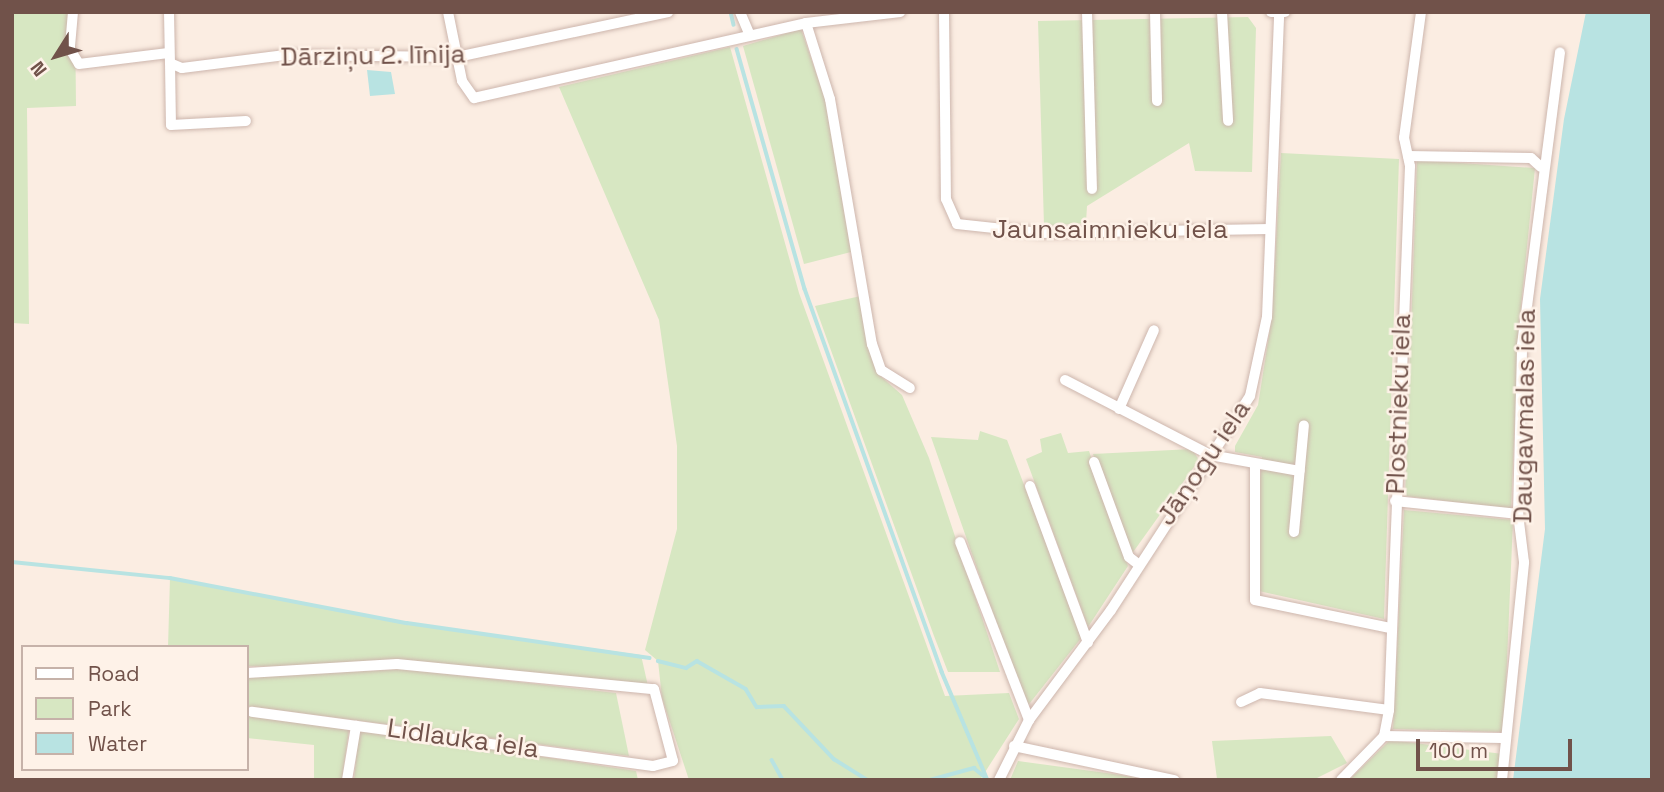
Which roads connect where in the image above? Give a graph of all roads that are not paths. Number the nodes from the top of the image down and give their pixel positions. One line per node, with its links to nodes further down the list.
1 (74, 12): 18 (street, Dārziņu 2. līnija)
2 (169, 12): 18 (street)
3 (448, 12): 17 (street)
4 (668, 12): 17 (street, Dārziņu 2. līnija)
5 (740, 12): 15 (street)
6 (900, 12): 13 (street)
7 (943, 12): 25 (street, Jaunsaimnieku iela)
8 (1087, 12): 24 (street)
9 (1155, 12): 19 (street)
10 (1222, 12): 21 (street)
11 (1421, 12): 22 (street, Plostnieku iela)
12 (1278, 14): 25 (street, Jāņogu iela)
13 (817, 17): 14 (street)
14 (806, 23): 15 (street); 28 (street)
15 (750, 35): 17 (street)
16 (1560, 52): 23 (street, Daugavmalas iela)
17 (457, 57): 18 (street, Dārziņu 2. līnija)
18 (169, 58): 20 (street)
19 (1157, 101)
20 (246, 121)
21 (1228, 121)
22 (1408, 156): 23 (street); 36 (street, Plostnieku iela)
23 (1541, 167): 37 (street, Daugavmalas iela)
24 (1092, 188)
25 (1270, 229): 31 (street, Jāņogu iela)
26 (1154, 330): 29 (street)
27 (1065, 380): 29 (street)
28 (910, 388)
29 (1119, 409): 31 (street)
30 (1304, 425): 34 (street)
31 (1210, 455): 33 (street); 40 (street, Jāņogu iela)
32 (1094, 462): 40 (street)
33 (1255, 465): 34 (street); 41 (street)
34 (1300, 471): 38 (street)
35 (1030, 486): 42 (street)
36 (1395, 501): 37 (street); 41 (street, Plostnieku iela)
37 (1518, 514): 50 (street, Daugavmalas iela)
38 (1294, 532)
39 (960, 542): 47 (street)
40 (1138, 564): 42 (street, Jāņogu iela)
41 (1390, 628): 45 (street, Plostnieku iela)
42 (1088, 643): 47 (street, Jāņogu iela)
43 (248, 673): 48 (street, Lidlauka iela)
44 (1241, 702): 45 (street)
45 (1389, 710): 49 (street, Plostnieku iela)
46 (252, 712): 48 (street, Lidlauka iela)
47 (1029, 720): 51 (street, Jāņogu iela)
48 (356, 726): 52 (street)
49 (1384, 736): 50 (street); 55 (street)
50 (1503, 738): 56 (street, Daugavmalas iela)
51 (1014, 746): 53 (street, Jāņogu iela); 54 (street)
52 (347, 780)
53 (999, 780)
54 (1174, 780)
55 (1341, 780)
56 (1502, 780)

